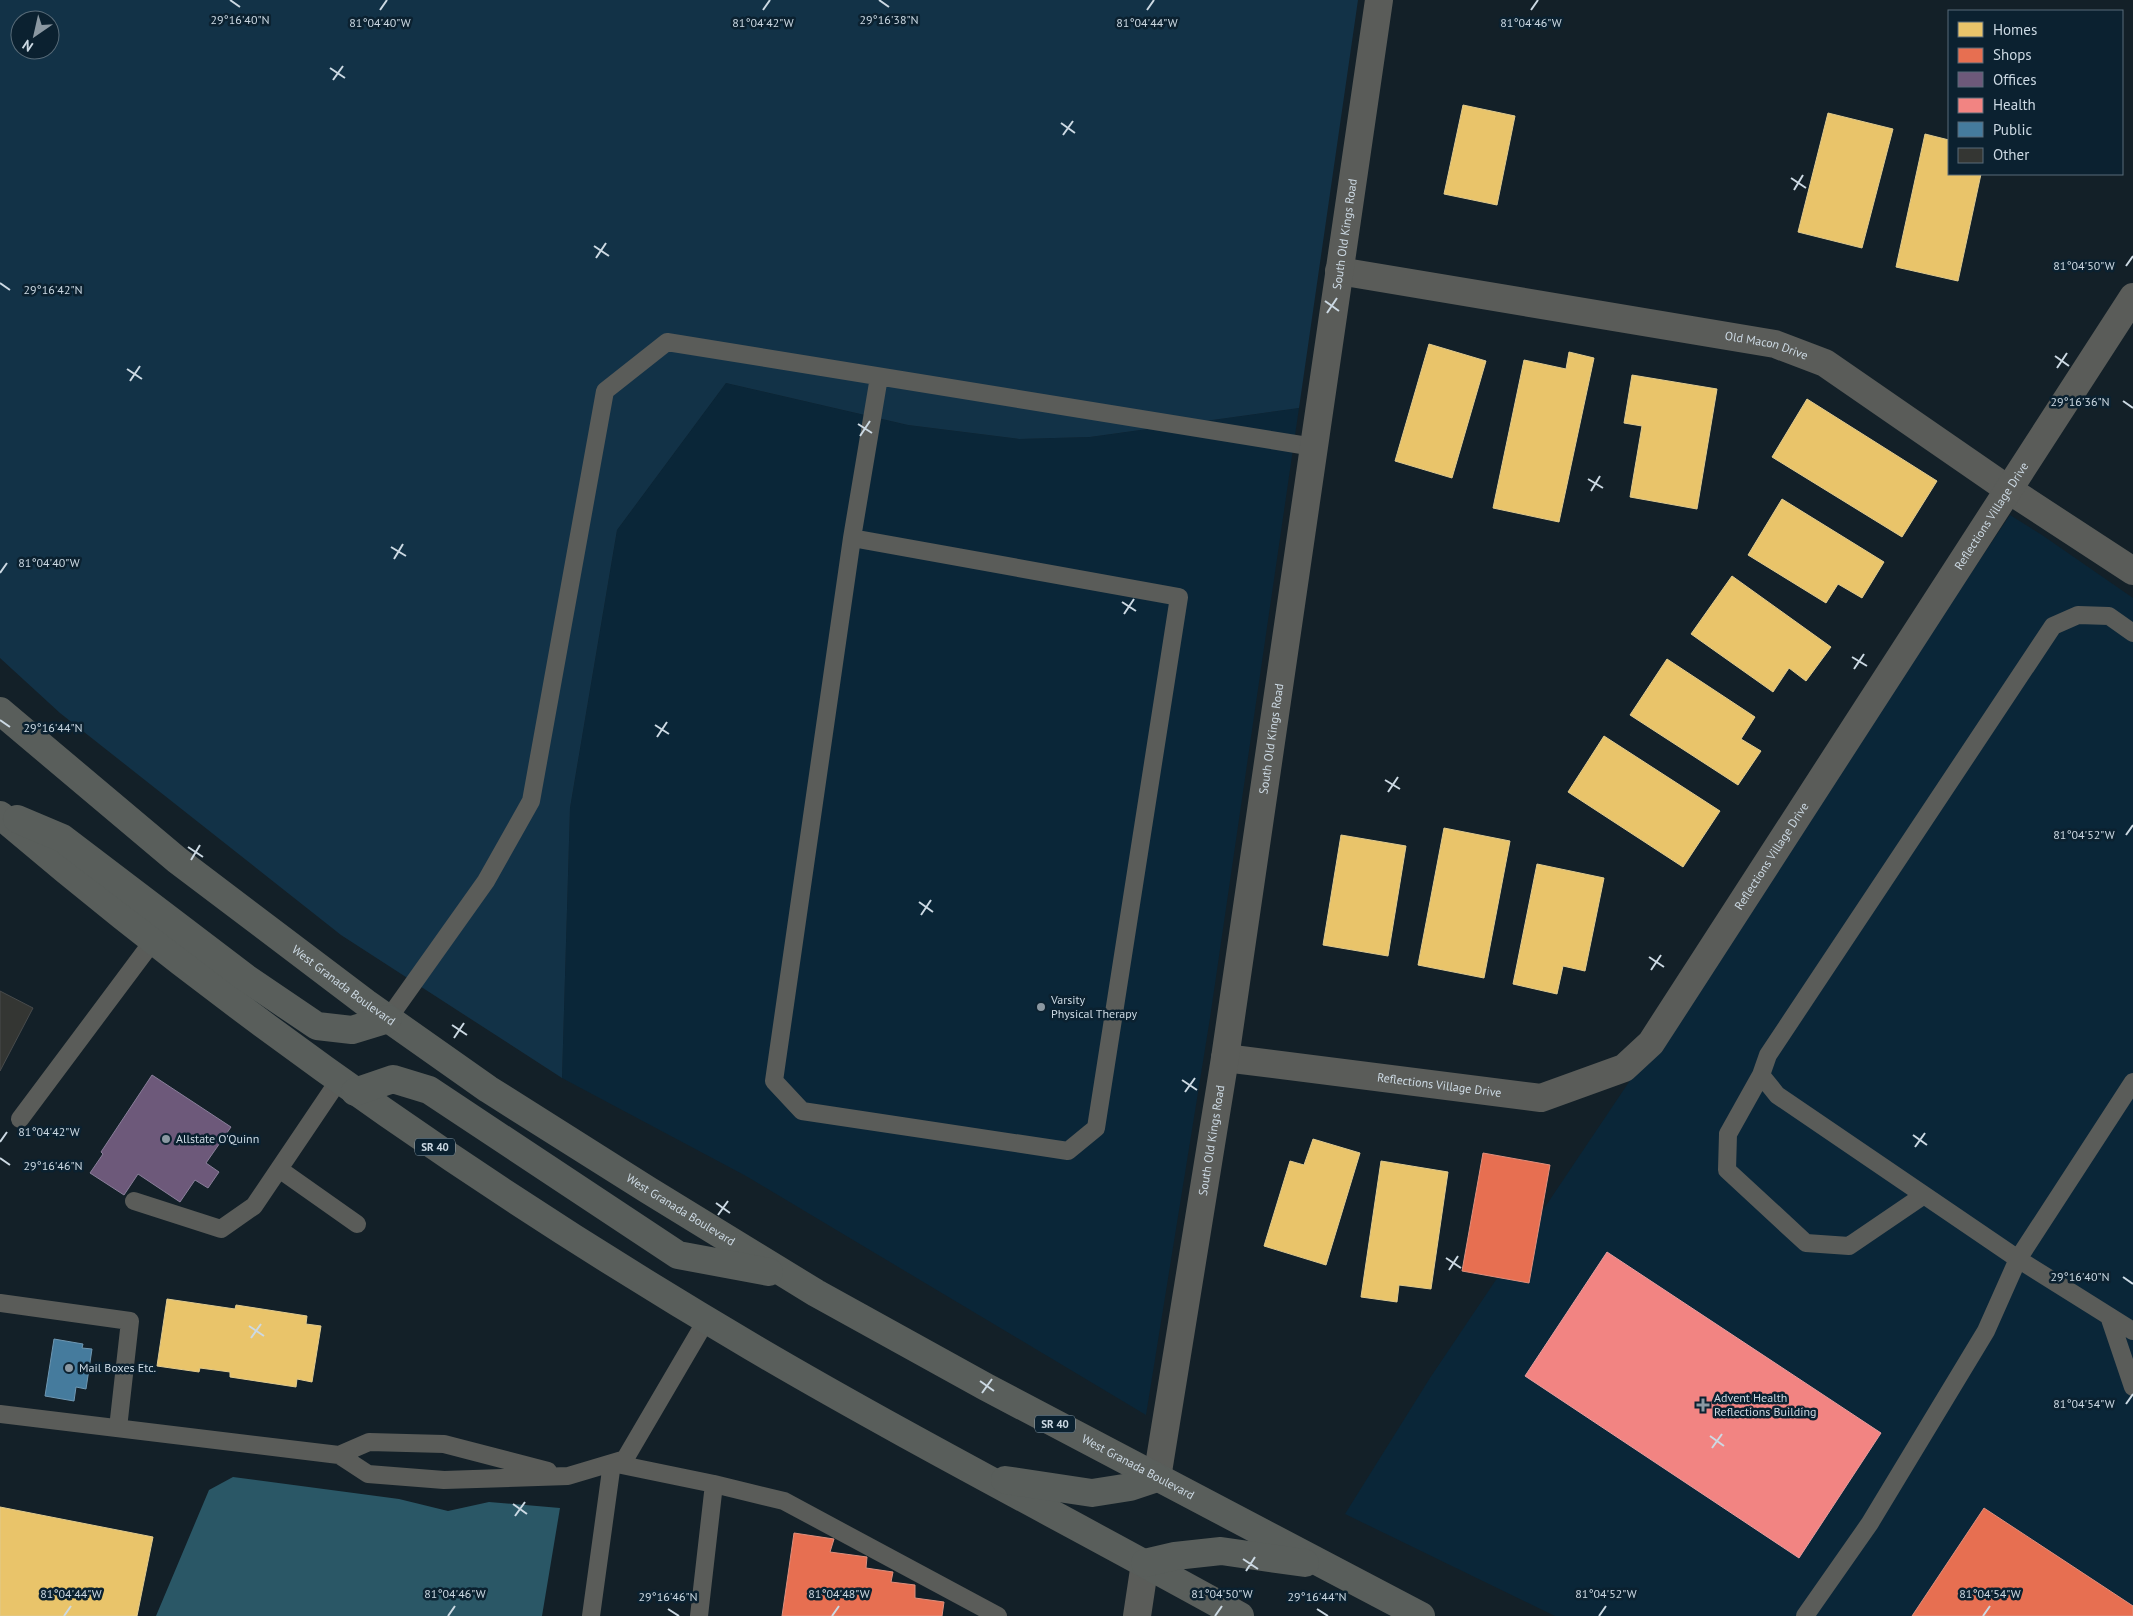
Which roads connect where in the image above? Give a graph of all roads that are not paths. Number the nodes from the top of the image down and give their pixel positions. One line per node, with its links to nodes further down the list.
1 (1378, 0): 2 (street, South Old Kings Road)
2 (1340, 271): 5 (street, South Old Kings Road); 6 (street, Old Macon Drive)
3 (2133, 297): 6 (street, Reflections Village Drive)
4 (879, 377): 5 (lane); 7 (lane); 13 (lane)
5 (1314, 447): 14 (street, South Old Kings Road)
6 (2009, 490): 8 (street, Old Macon Drive); 14 (street, Reflections Village Drive)
7 (852, 538): 7 (lane)
8 (2133, 571)
9 (2133, 633): 15 (lane)
10 (0, 711): 13 (main road, West Granada Boulevard / SR 40)
11 (0, 813): 12 (main road, SR 40); 13 (main road)
12 (153, 941): 17 (main road, SR 40); 18 (lane)
13 (388, 1019): 24 (main road, West Granada Boulevard / SR 40)
14 (1225, 1058): 36 (street, South Old Kings Road)
15 (1761, 1075): 20 (lane); 20 (lane)
16 (2133, 1082): 23 (lane)
17 (347, 1086): 19 (lane); 24 (main road); 27 (main road, SR 40)
18 (20, 1119)
19 (279, 1169): 21 (lane); 22 (lane)
20 (1924, 1195): 23 (lane)
21 (134, 1201)
22 (357, 1224)
23 (2018, 1259): 26 (lane); 46 (lane)
24 (787, 1275): 36 (main road, West Granada Boulevard / SR 40)
25 (0, 1303): 31 (lane)
26 (2109, 1316): 28 (lane); 29 (lane)
27 (706, 1319): 33 (lane); 35 (main road, SR 40)
28 (2133, 1332)
29 (2133, 1387)
30 (0, 1414): 31 (lane)
31 (118, 1428): 32 (lane)
32 (339, 1455): 34 (lane); 34 (lane)
33 (612, 1463): 34 (lane); 37 (lane); 40 (lane)
34 (568, 1476)
35 (986, 1477): 36 (main road); 38 (main road, SR 40)
36 (1157, 1478): 39 (main road, West Granada Boulevard / SR 40)
37 (714, 1484): 41 (lane); 42 (lane)
38 (1145, 1563): 39 (main road); 43 (street); 44 (main road, SR 40)
39 (1326, 1566): 45 (main road, West Granada Boulevard / SR 40)
40 (591, 1616)
41 (699, 1616)
42 (998, 1616)
43 (1137, 1616)
44 (1240, 1616)
45 (1420, 1616)
46 (1804, 1616)

